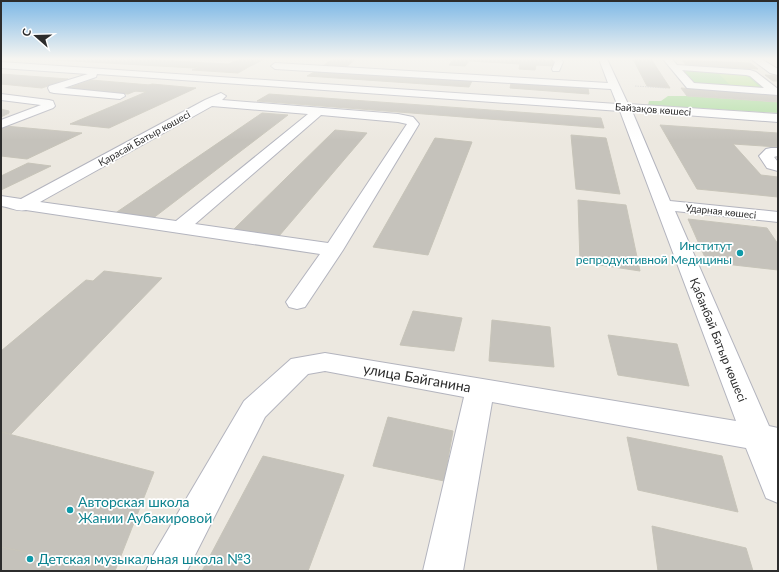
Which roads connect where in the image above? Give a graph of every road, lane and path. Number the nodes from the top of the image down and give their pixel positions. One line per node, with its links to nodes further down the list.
1 (60, 86): 9 (street)
2 (239, 86): 11 (street, Қарасай Батыр көшесі)
3 (316, 86): 12 (street, Байзақов көшесі)
4 (610, 86): 5 (street)
5 (615, 86): 12 (street, Қабанбай Батыр көшесі)
6 (633, 86): 7 (path)
7 (691, 86): 8 (street)
8 (776, 91)
9 (120, 96)
10 (1, 97): 15 (street)
11 (209, 102): 13 (street); 18 (street, Қарасай Батыр көшесі)
12 (624, 107): 14 (street, Байзақов көшесі); 19 (street, Қабанбай Батыр көшесі)
13 (319, 111): 22 (street); 23 (street)
14 (778, 118)
15 (1, 124)
16 (778, 152): 17 (street)
17 (778, 167)
18 (23, 204): 20 (street); 22 (street)
19 (664, 205): 21 (street, Ударная көшесі); 26 (street, Қабанбай Батыр көшесі)
20 (4, 207)
21 (778, 217)
22 (180, 227): 23 (street)
23 (333, 250): 24 (street)
24 (297, 302)
25 (480, 389): 26 (street, улица Байганина); 28 (street, улица Байганина); 29 (street)
26 (768, 439): 27 (street, Қабанбай Батыр көшесі)
27 (778, 487)
28 (166, 571)
29 (443, 571)

